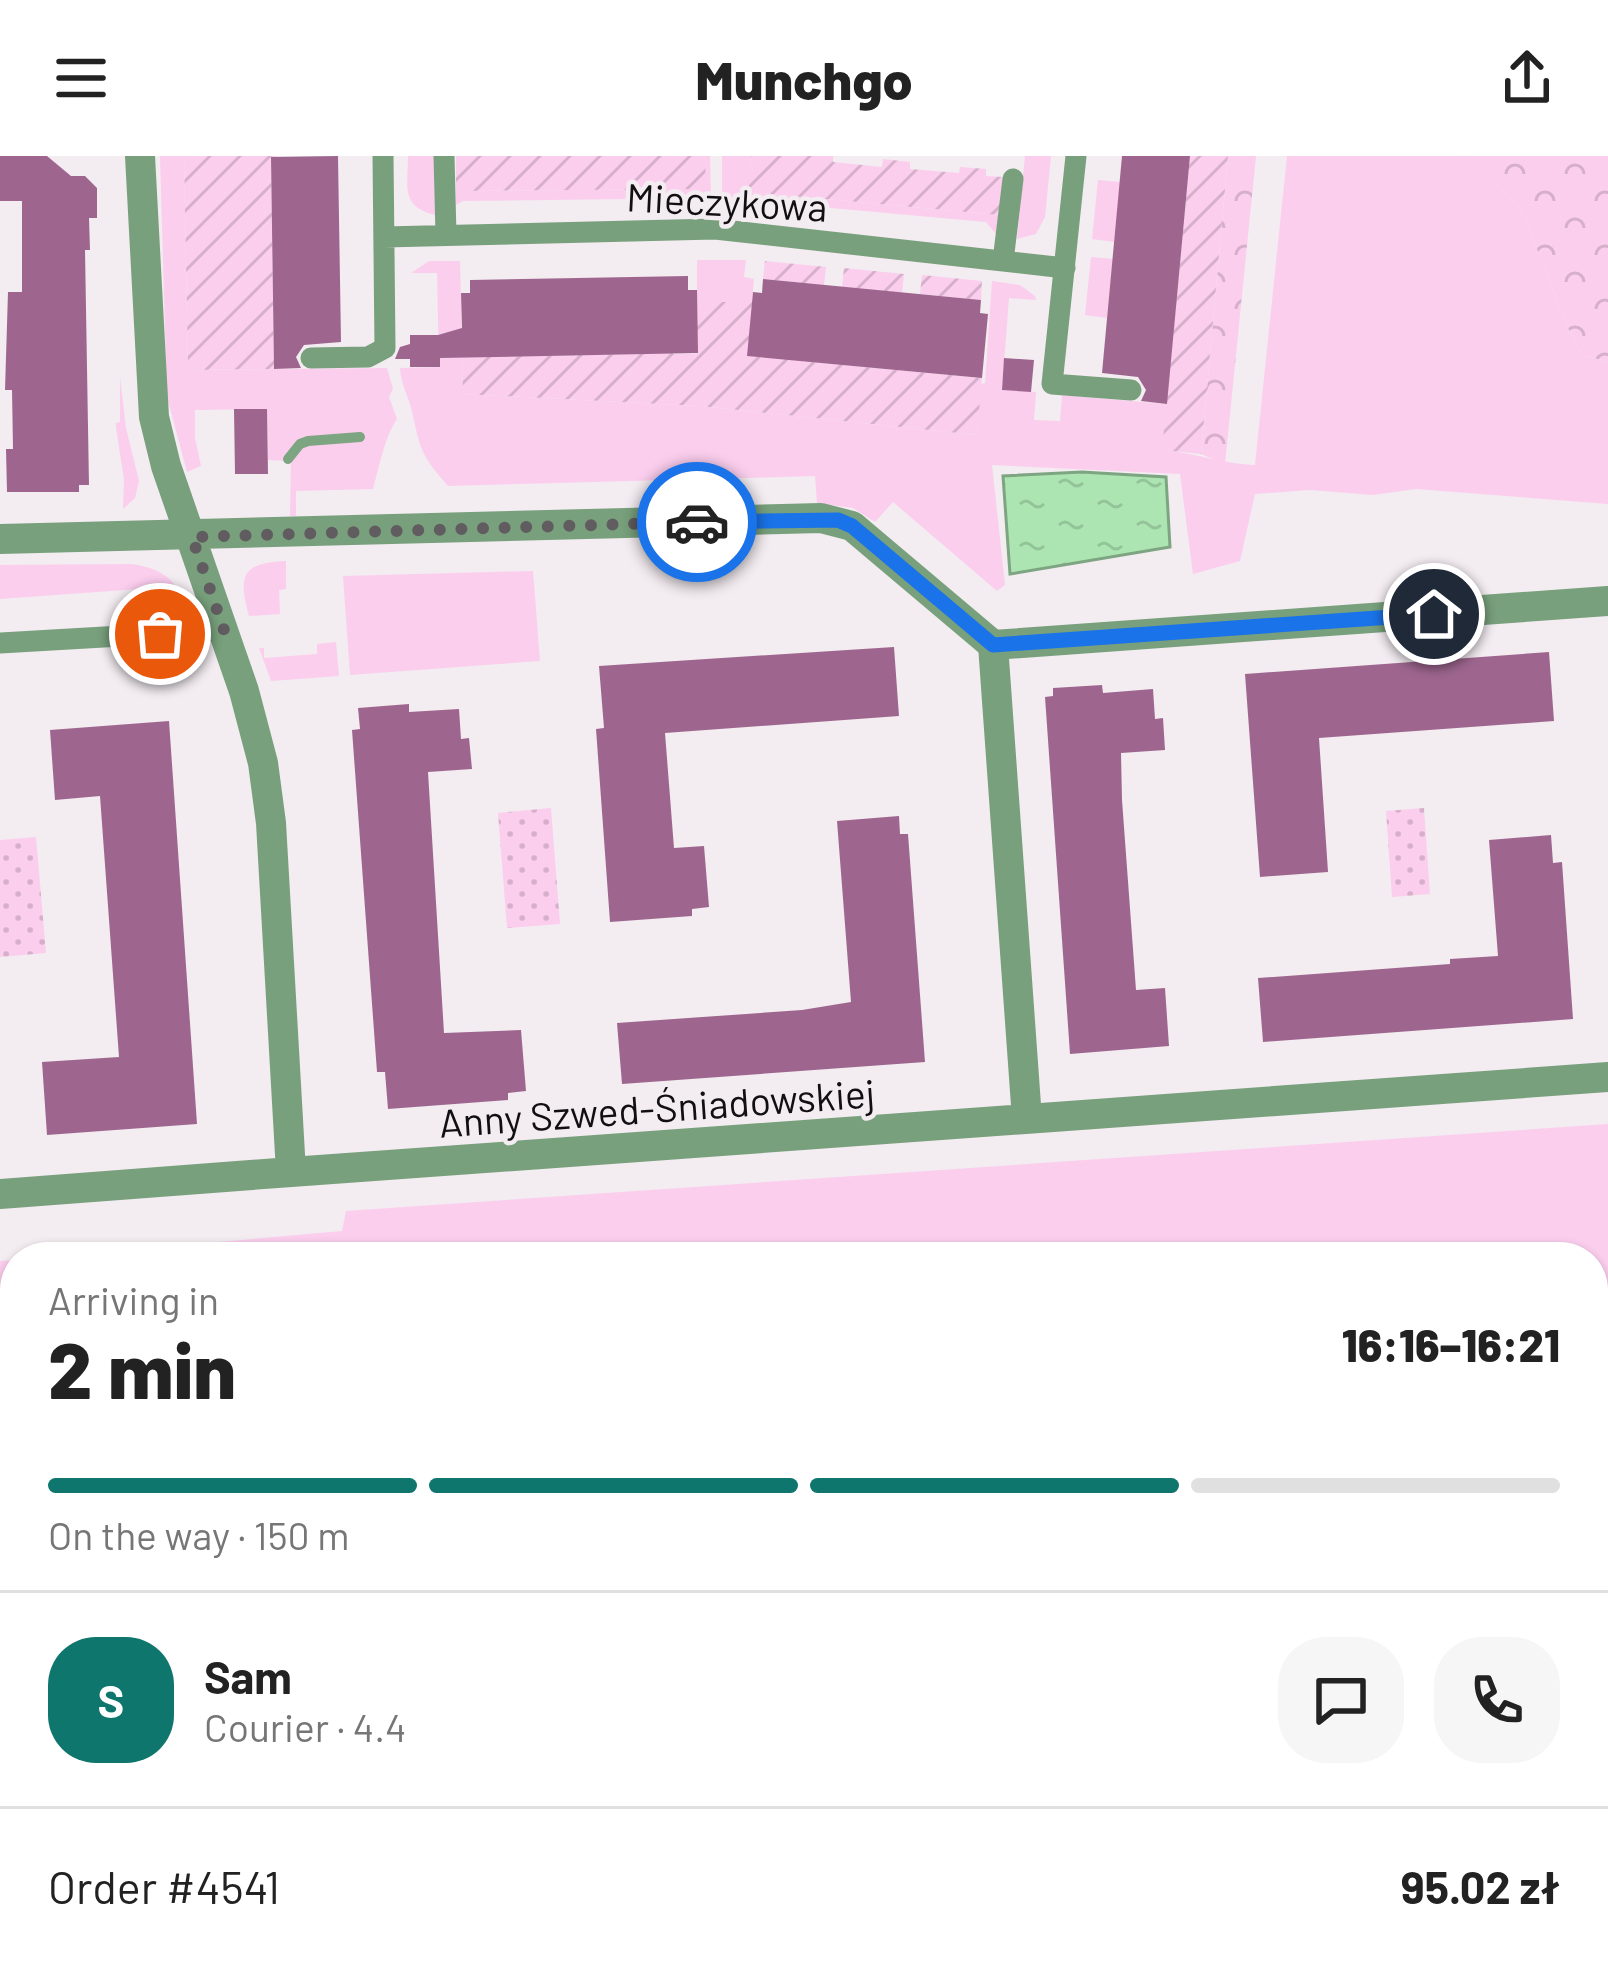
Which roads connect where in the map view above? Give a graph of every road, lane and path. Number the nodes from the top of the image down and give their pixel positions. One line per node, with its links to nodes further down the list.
1 (140, 156): 12 (street)
2 (383, 156): 7 (lane)
3 (1076, 156): 9 (lane)
4 (445, 157): 6 (lane)
5 (1013, 179): 8 (lane)
6 (446, 235): 7 (lane, Mieczykowa); 8 (lane, Mieczykowa)
7 (384, 237): 10 (lane)
8 (1003, 261): 9 (lane, Mieczykowa)
9 (1065, 268): 11 (lane)
10 (311, 358)
11 (1131, 390)
12 (192, 537): 13 (street); 15 (street); 17 (street)
13 (0, 539)
14 (1608, 601): 17 (street)
15 (224, 630): 16 (lane); 20 (street)
16 (0, 644)
17 (993, 645): 19 (street)
18 (1608, 1077): 19 (street, Anny Szwed-Śniadowskiej)
19 (1028, 1119): 20 (street, Anny Szwed-Śniadowskiej)
20 (291, 1172): 21 (street, Anny Szwed-Śniadowskiej)
21 (0, 1194)

